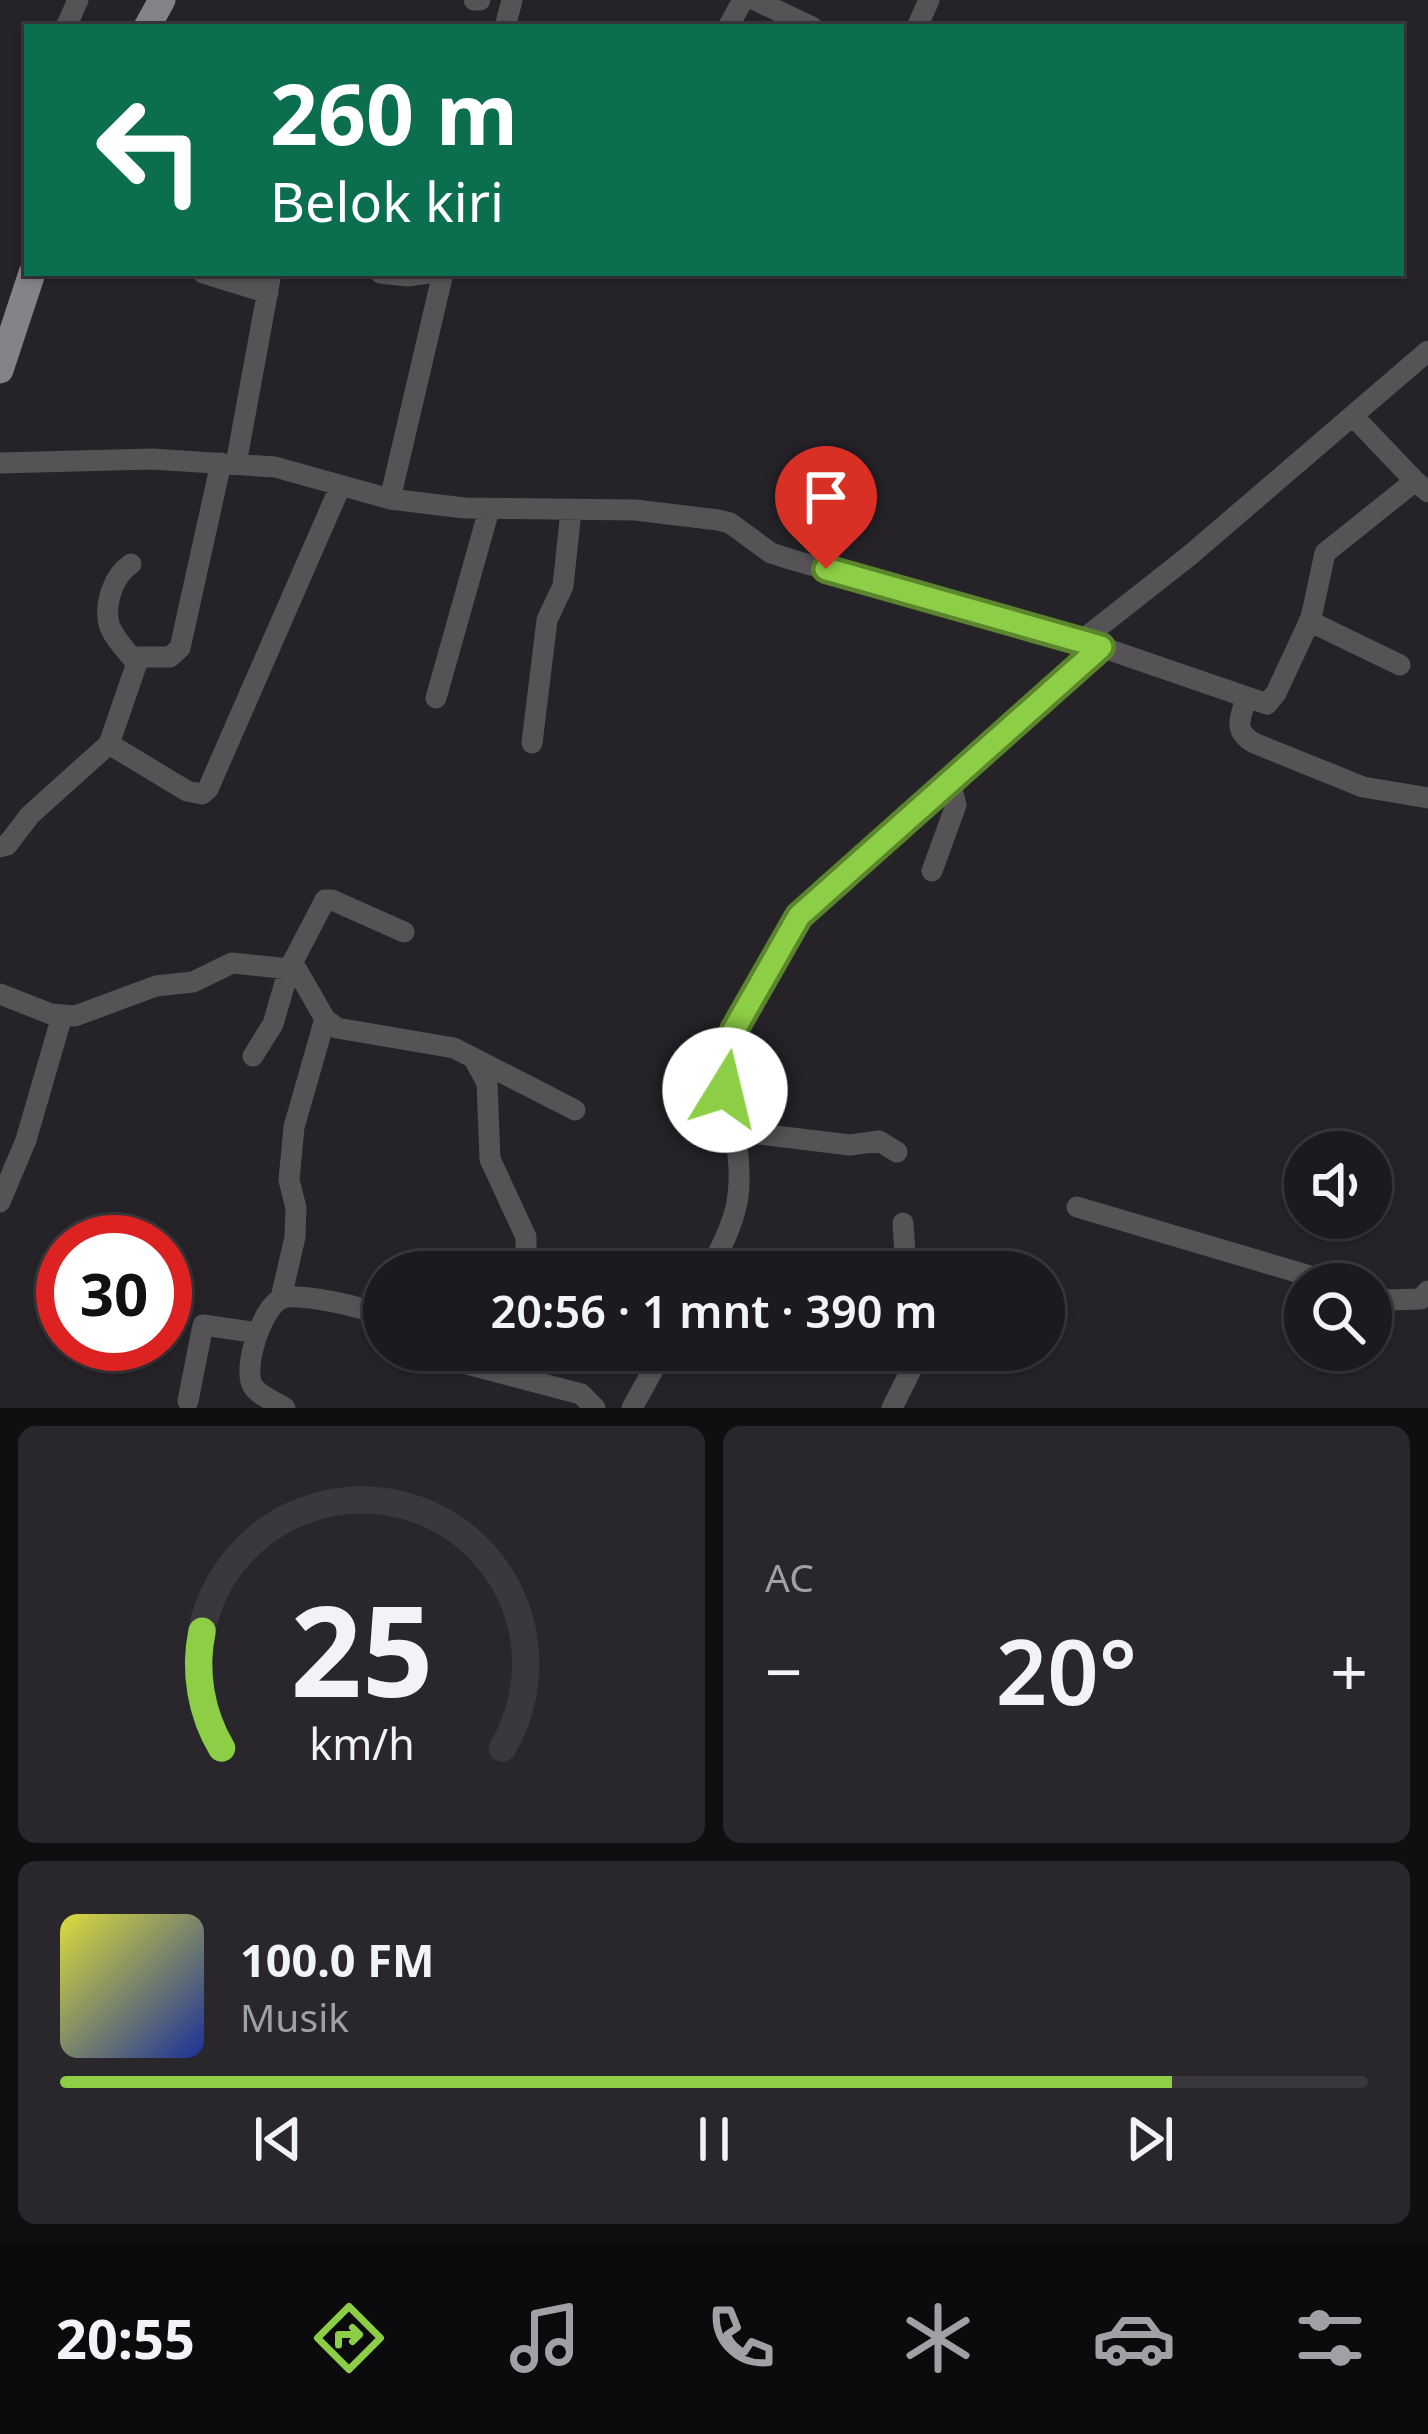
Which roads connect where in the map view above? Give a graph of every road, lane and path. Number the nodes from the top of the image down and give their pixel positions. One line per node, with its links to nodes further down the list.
1 (754, 0): 2 (street)
2 (806, 24)
3 (31, 276): 8 (main road)
4 (223, 276): 6 (street)
5 (442, 276): 14 (street)
6 (269, 283): 11 (street)
7 (1428, 351): 9 (street)
8 (0, 370)
9 (1353, 416): 13 (street); 19 (street)
10 (0, 463): 11 (street)
11 (228, 464): 12 (street); 20 (street)
12 (340, 487): 14 (street); 25 (street)
13 (1421, 487): 18 (street)
14 (390, 499): 15 (street)
15 (489, 510): 16 (street); 22 (street)
16 (571, 511): 19 (street); 24 (street)
17 (131, 563): 20 (street)
18 (1309, 621): 21 (street); 23 (street)
19 (1091, 644): 23 (street); 26 (street)
20 (137, 664): 25 (street)
21 (1400, 665)
22 (436, 698)
23 (1246, 699): 27 (street)
24 (532, 743)
25 (109, 744): 28 (street)
26 (950, 782): 29 (street); 38 (street)
27 (1428, 798)
28 (0, 847)
29 (932, 871)
30 (404, 932): 31 (street)
31 (290, 969): 33 (street); 34 (street); 35 (street)
32 (0, 994): 33 (street)
33 (62, 1016): 40 (street)
34 (325, 1019): 36 (street); 48 (street)
35 (253, 1056)
36 (474, 1058): 37 (street); 43 (street)
37 (574, 1110)
38 (734, 1131): 39 (street); 44 (street)
39 (897, 1152)
40 (0, 1202)
41 (1077, 1208): 46 (street)
42 (903, 1223): 45 (street)
43 (526, 1251)
44 (720, 1251)
45 (905, 1251)
46 (1284, 1269)
47 (1428, 1291): 49 (street)
48 (281, 1298): 50 (street); 51 (street)
49 (1392, 1300)
50 (363, 1309)
51 (258, 1333): 57 (street); 58 (street)
52 (495, 1371): 56 (street)
53 (525, 1371): 56 (street)
54 (652, 1371): 60 (street)
55 (910, 1371): 61 (street)
56 (528, 1379): 59 (street)
57 (188, 1401)
58 (285, 1408)
59 (595, 1408)
60 (632, 1408)
61 (892, 1408)

